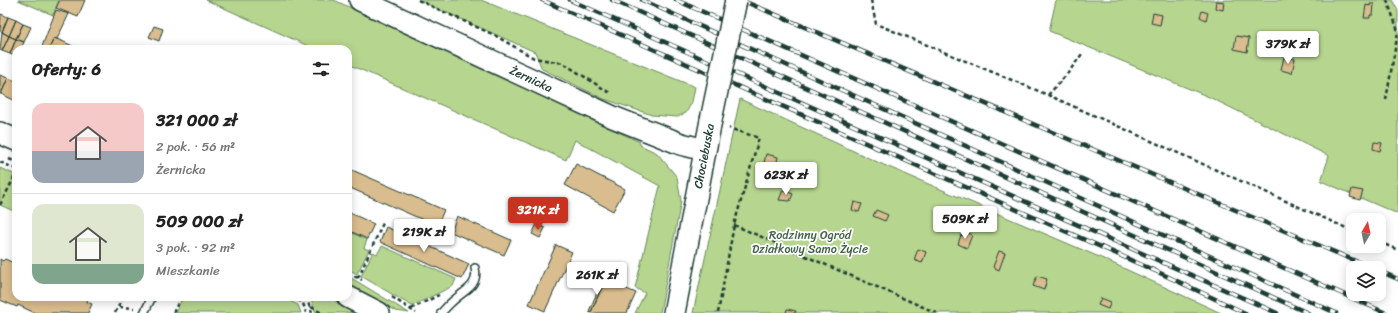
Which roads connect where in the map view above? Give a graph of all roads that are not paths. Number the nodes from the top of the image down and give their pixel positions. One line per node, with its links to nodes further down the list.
1 (360, 0): 5 (street, Żernicka)
2 (736, 0): 5 (street, Chociebuska, bridge)
3 (0, 133): 4 (street)
4 (12, 138)
5 (705, 150): 12 (street, Chociebuska)
6 (475, 268): 11 (lane)
7 (352, 299): 10 (street)
8 (150, 301): 9 (lane)
9 (144, 313)
10 (379, 313)
11 (441, 313)
12 (674, 313)

